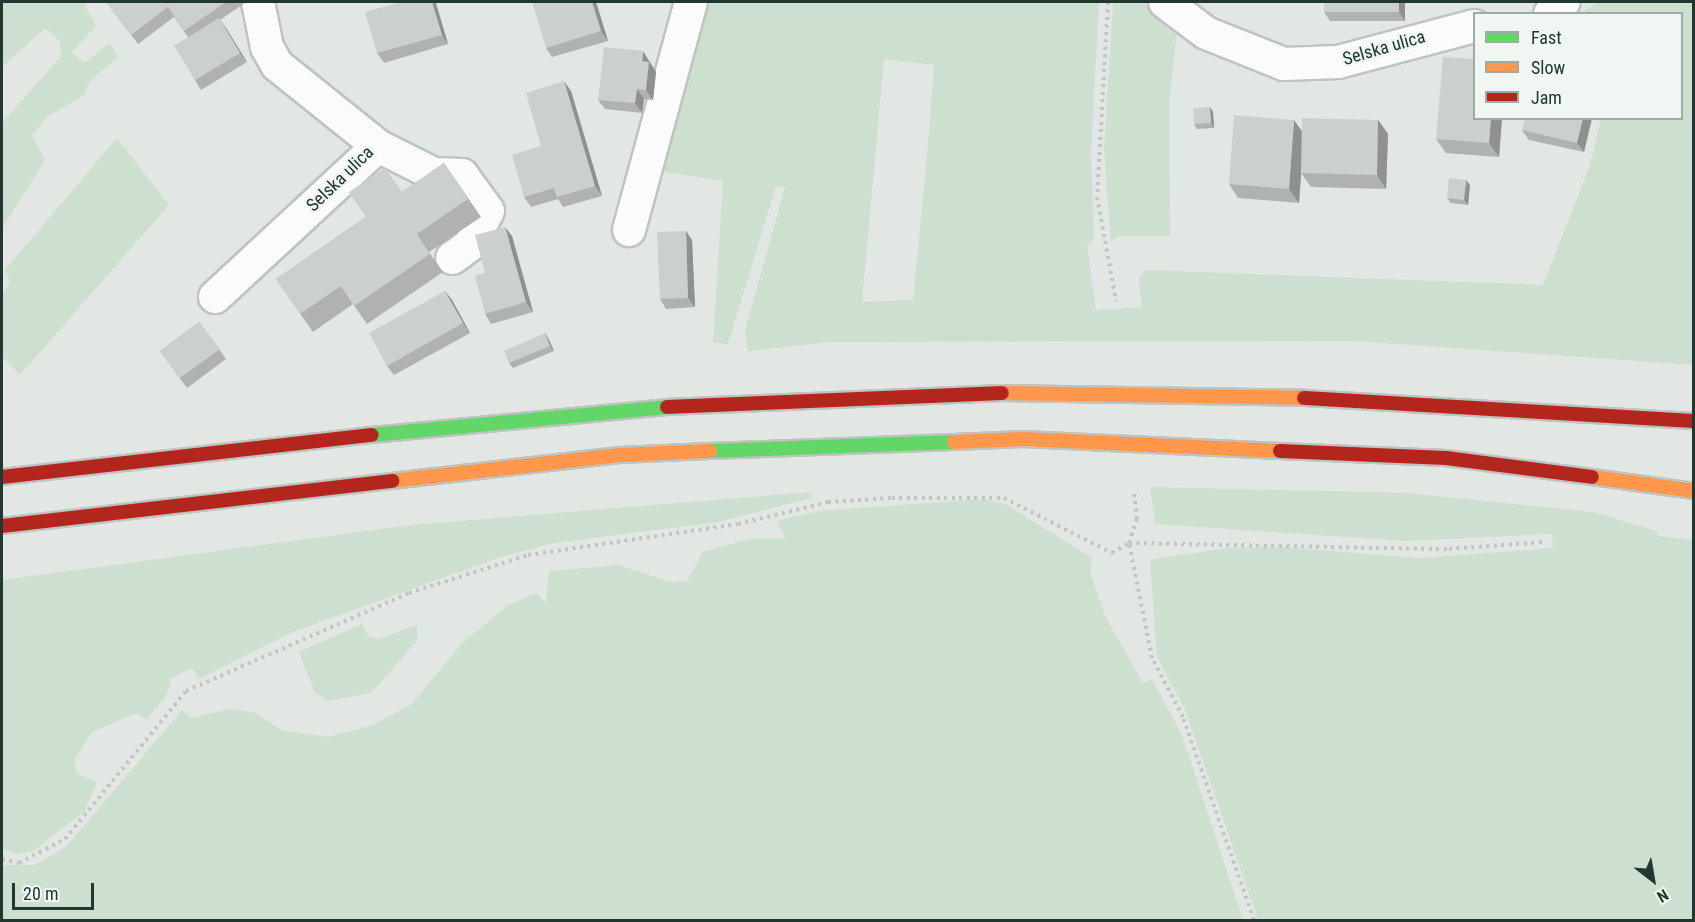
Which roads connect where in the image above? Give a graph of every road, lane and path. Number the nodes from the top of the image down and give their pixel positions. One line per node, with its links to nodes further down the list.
1 (258, 2): 8 (street, Selska ulica)
2 (691, 2): 9 (street)
3 (1108, 2): 12 (path)
4 (1165, 2): 7 (street, Selska ulica)
5 (1564, 2): 6 (street)
6 (1552, 12)
7 (1473, 26)
8 (378, 146): 10 (street); 11 (street, Selska ulica)
9 (629, 230)
10 (452, 258)
11 (214, 297)
12 (1116, 301)
13 (1694, 420): 14 (highway)
14 (2, 477)
15 (1134, 490): 19 (path)
16 (1694, 491): 17 (highway)
17 (2, 526)
18 (1545, 542): 19 (path)
19 (1128, 543): 20 (path); 21 (path)
20 (2, 859)
21 (1254, 921)

